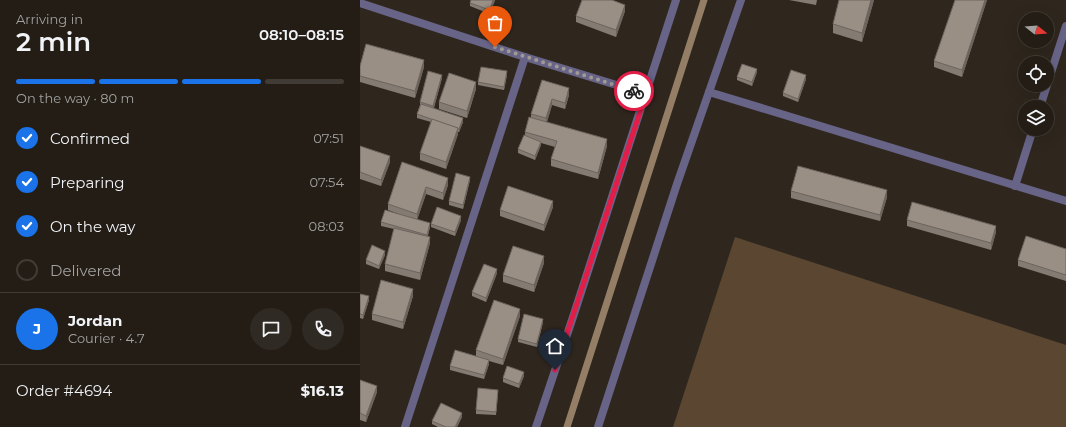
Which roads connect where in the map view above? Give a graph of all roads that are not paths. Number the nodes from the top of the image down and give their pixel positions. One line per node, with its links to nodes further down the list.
1 (676, 0): 7 (street)
2 (741, 0): 6 (street)
3 (360, 3): 5 (street)
4 (1066, 26): 8 (street)
5 (525, 57): 7 (street); 12 (street)
6 (709, 92): 10 (street); 14 (street)
7 (646, 94): 13 (street)
8 (1042, 100)
9 (1031, 136): 10 (street)
10 (1014, 186): 11 (street)
11 (1066, 201)
12 (405, 427)
13 (536, 427)
14 (598, 427)

